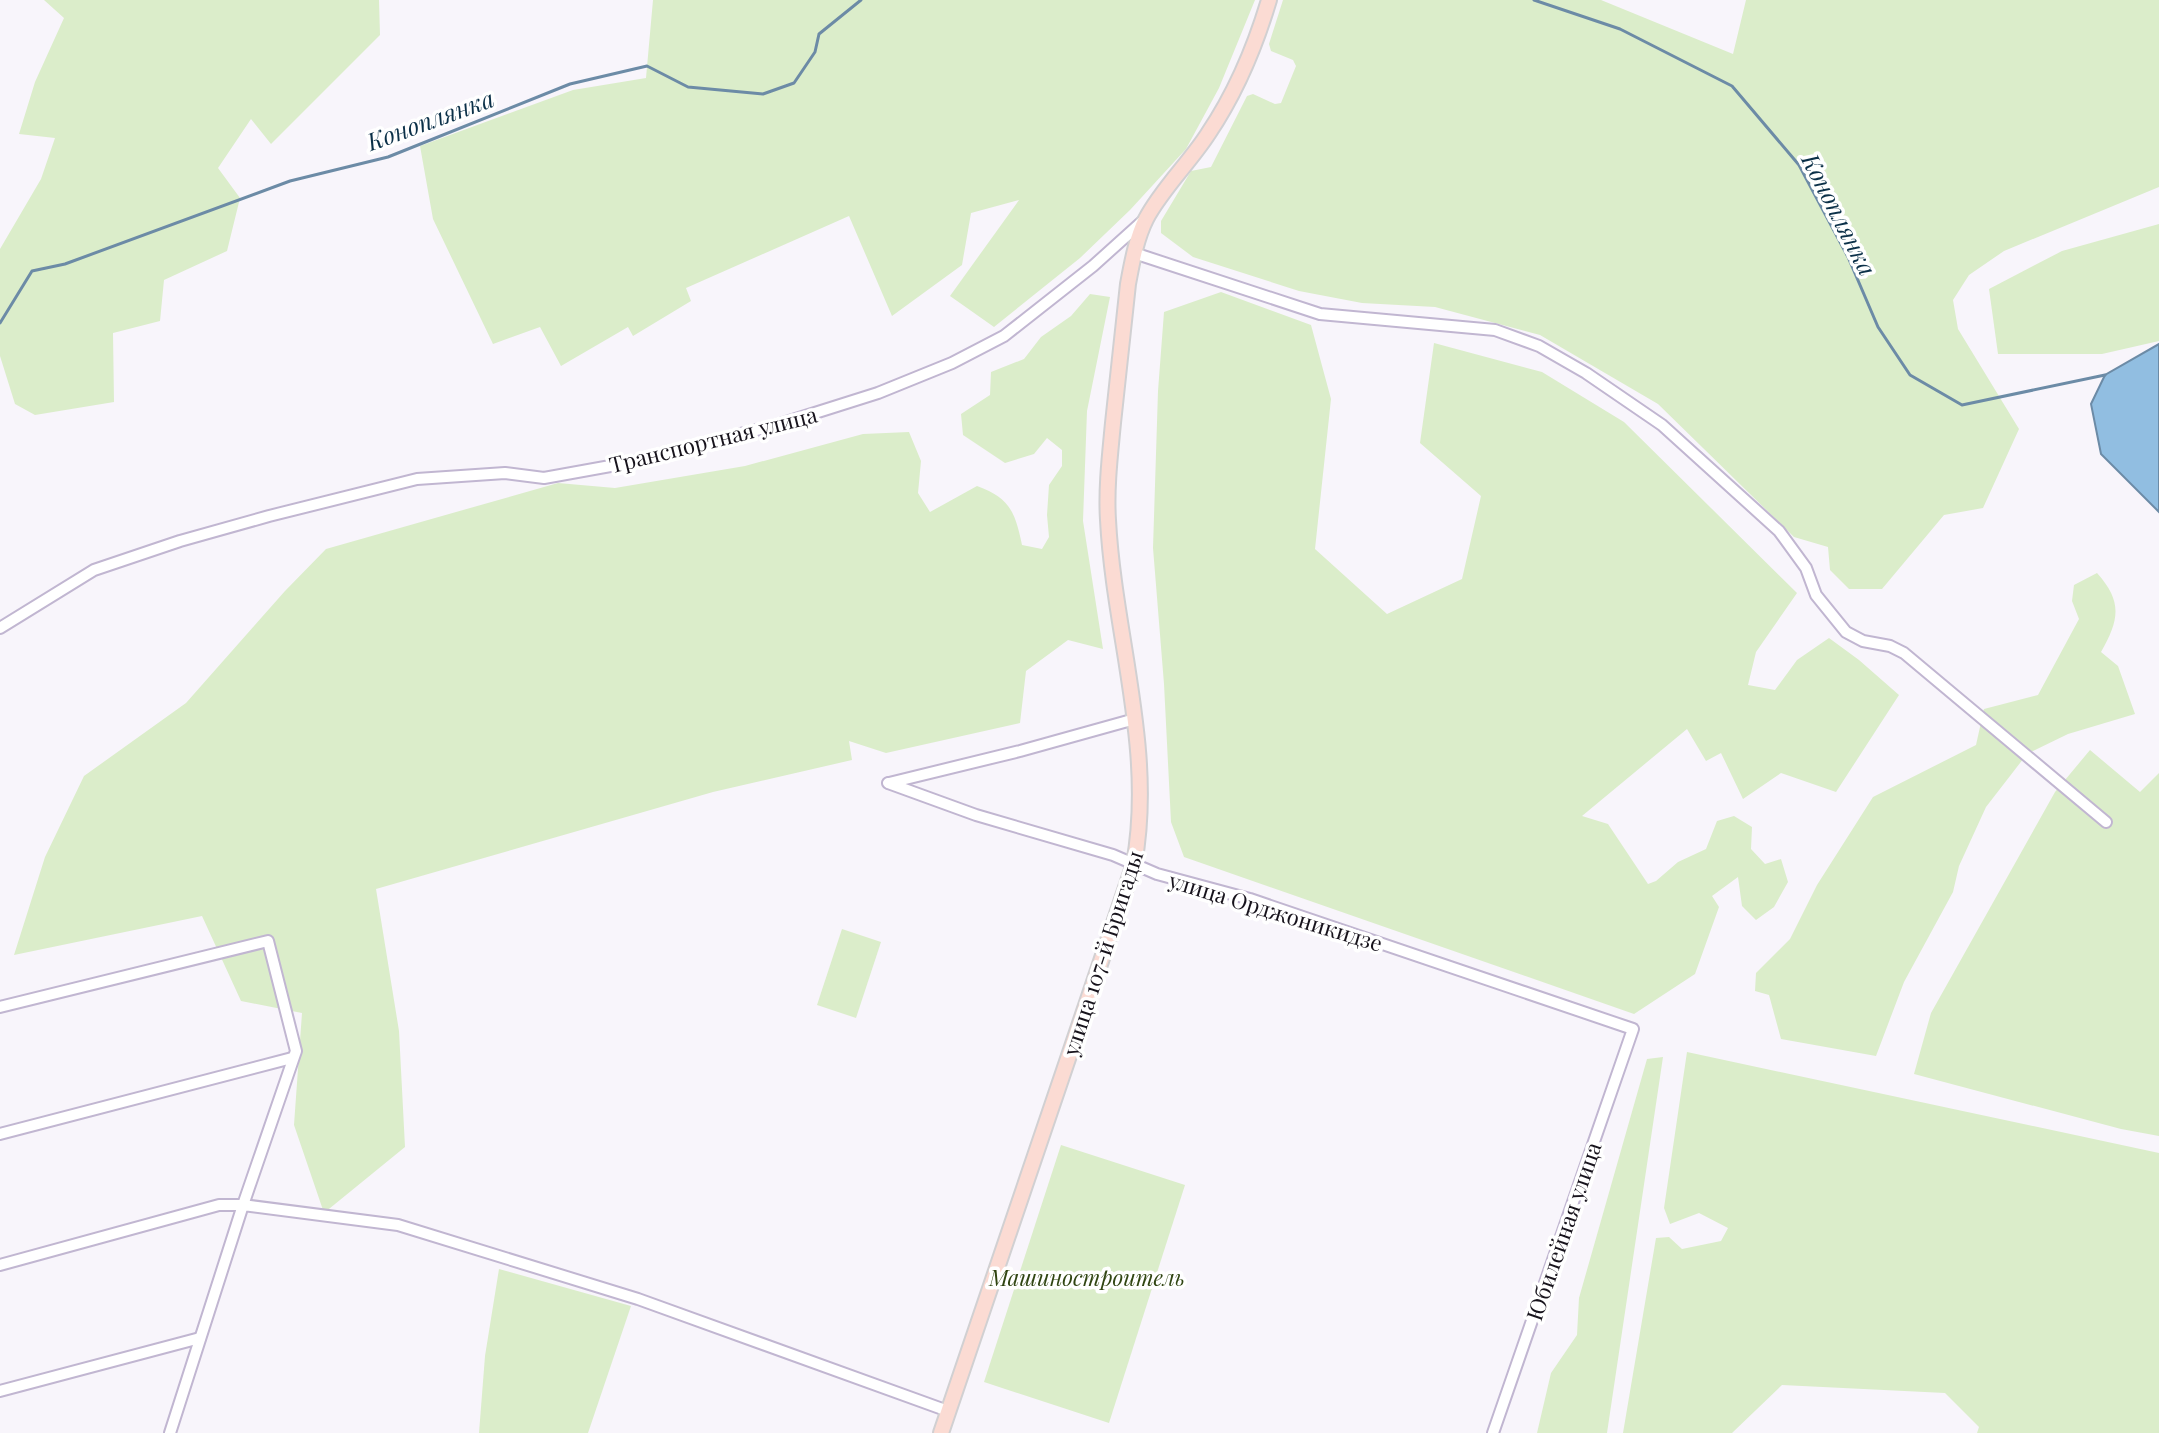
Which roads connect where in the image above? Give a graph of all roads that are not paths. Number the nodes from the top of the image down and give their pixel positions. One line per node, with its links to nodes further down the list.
1 (1269, 0): 2 (main road, Транспортная улица)
2 (1146, 218): 3 (main road, улица 107-й Бригады); 4 (street, Транспортная улица)
3 (1134, 253): 5 (main road, улица 107-й Бригады); 6 (street)
4 (0, 628)
5 (1135, 719): 7 (main road, улица 107-й Бригады); 7 (street, улица Орджоникидзе)
6 (2106, 822)
7 (1134, 864): 9 (street, улица Орджоникидзе); 16 (main road, улица 107-й Бригады)
8 (0, 1007): 10 (street)
9 (1633, 1029): 19 (street, Юбилейная улица)
10 (292, 1058): 11 (street); 12 (street)
11 (0, 1134)
12 (243, 1205): 13 (street); 14 (street); 16 (street)
13 (0, 1265)
14 (200, 1338): 15 (street); 17 (street)
15 (0, 1391)
16 (948, 1411): 18 (main road, улица 107-й Бригады)
17 (170, 1433)
18 (941, 1433)
19 (1493, 1433)

